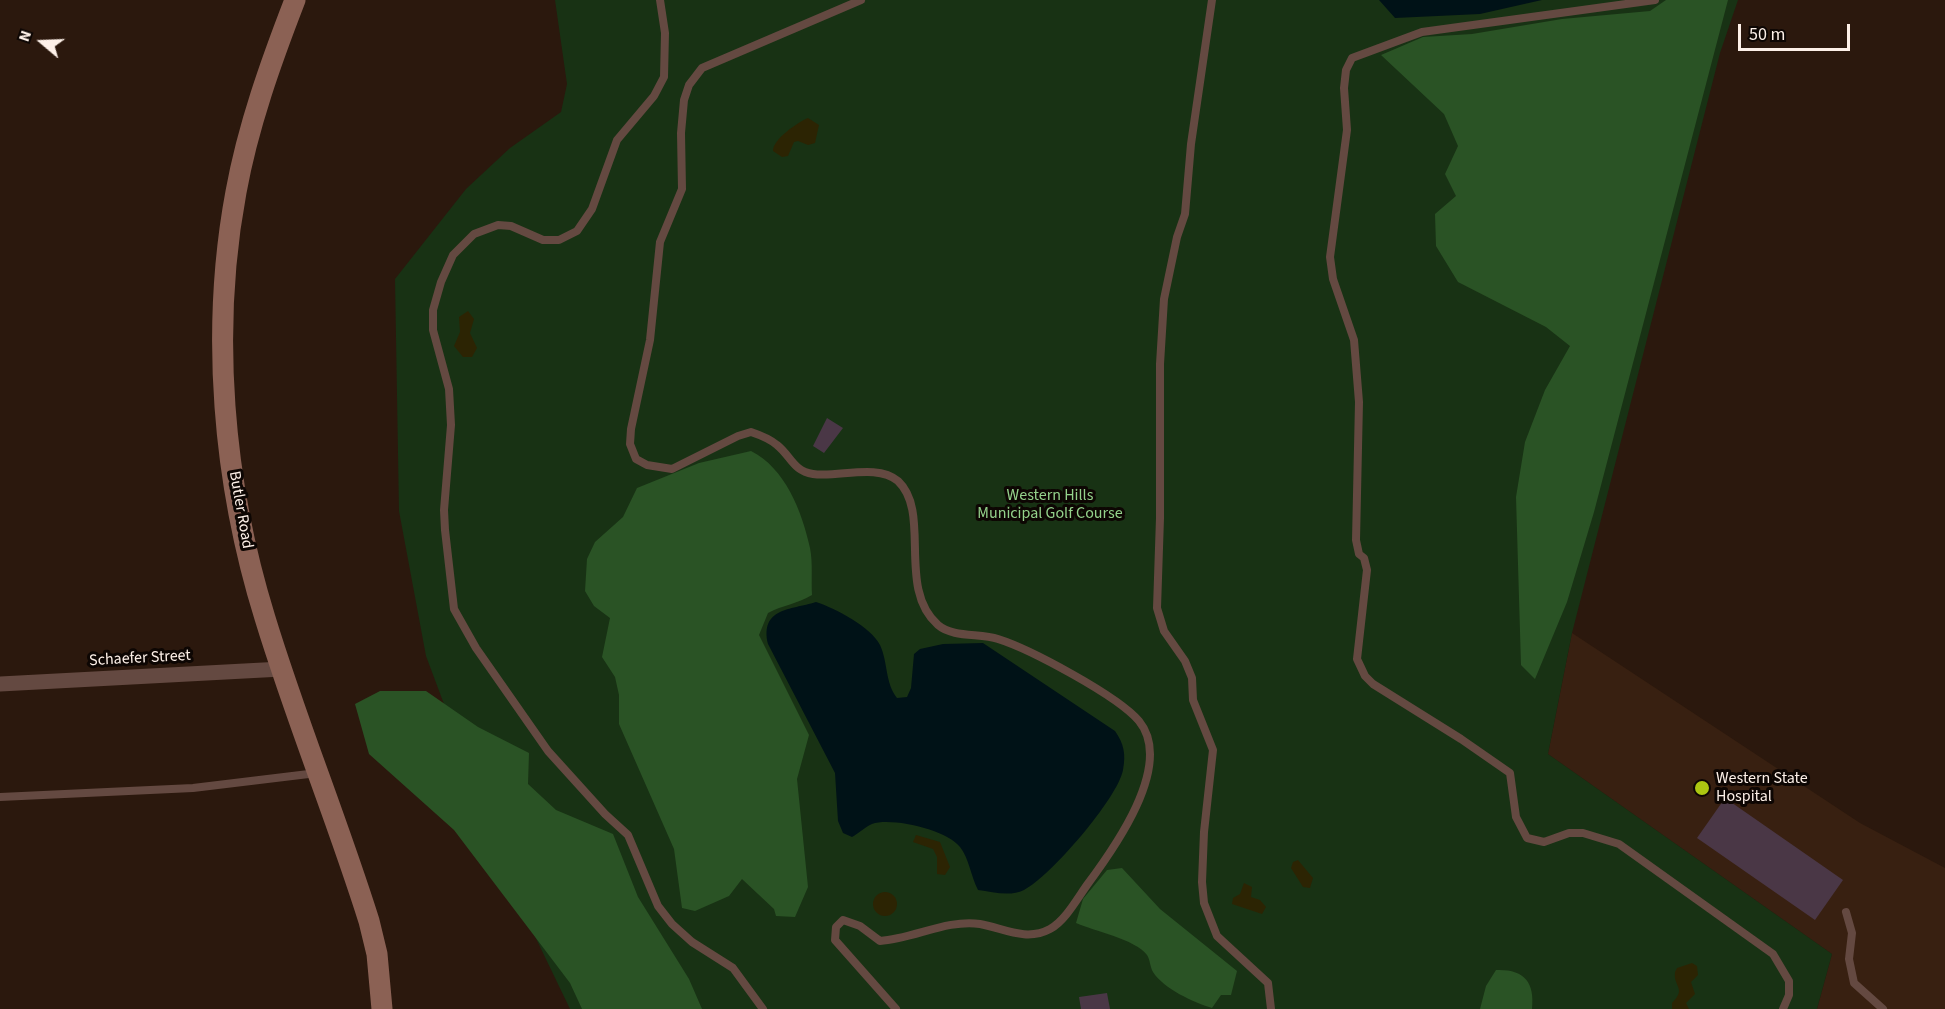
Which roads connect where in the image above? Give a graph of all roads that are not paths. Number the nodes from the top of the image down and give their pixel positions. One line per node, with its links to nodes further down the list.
1 (295, 0): 6 (main road, Butler Road)
2 (660, 0): 12 (lane)
3 (861, 0): 13 (lane)
4 (1212, 0): 14 (lane)
5 (1655, 0): 15 (lane)
6 (282, 669): 7 (street, Schaefer Street); 8 (main road, Butler Road)
7 (0, 684)
8 (319, 773): 9 (lane); 11 (main road, Butler Road)
9 (0, 797)
10 (1846, 912): 16 (lane)
11 (382, 1009)
12 (763, 1009)
13 (896, 1009)
14 (1271, 1009)
15 (1783, 1009)
16 (1883, 1009)

